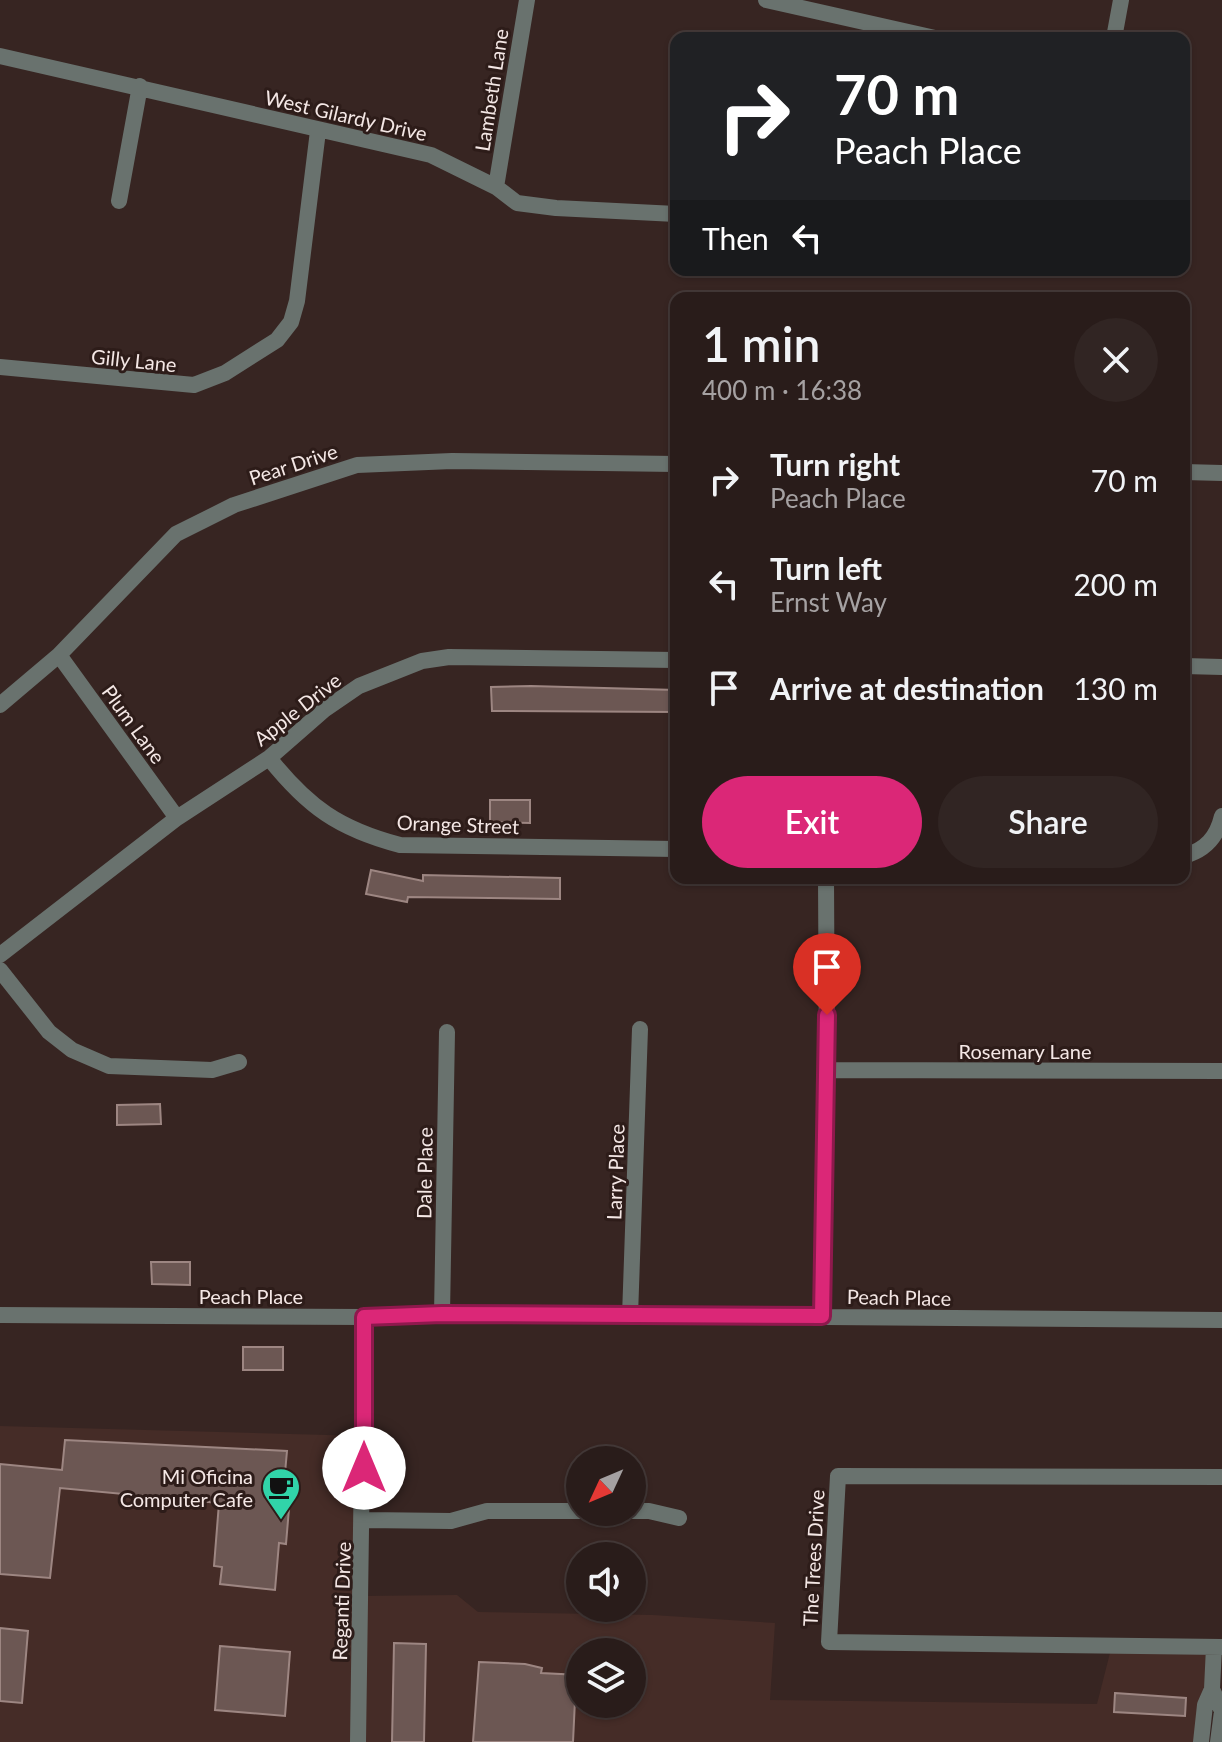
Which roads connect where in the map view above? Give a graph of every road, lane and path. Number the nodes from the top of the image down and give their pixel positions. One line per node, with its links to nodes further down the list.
1 (527, 0): 9 (street, Lambeth Lane)
2 (766, 0): 4 (street)
3 (1121, 0): 5 (street)
4 (908, 32)
5 (1115, 32)
6 (0, 56): 7 (street, West Gilardy Drive)
7 (140, 86): 8 (street, West Gilardy Drive); 10 (street)
8 (318, 131): 9 (street, West Gilardy Drive); 12 (street, Gilly Lane)
9 (496, 187): 11 (street, West Gilardy Drive)
10 (119, 201)
11 (670, 214)
12 (0, 367)
13 (670, 464): 16 (street, Pear Drive)
14 (1190, 472): 15 (street)
15 (1222, 473)
16 (59, 655): 20 (street, Pear Drive); 23 (street, Plum Lane)
17 (670, 660): 21 (street, Apple Drive)
18 (1190, 666): 19 (street)
19 (1222, 667)
20 (0, 705)
21 (269, 758): 23 (street, Apple Drive); 24 (street, Orange Street)
22 (1222, 816): 25 (street)
23 (177, 818): 27 (street, Apple Drive)
24 (670, 849)
25 (1190, 853)
26 (826, 884): 32 (street)
27 (0, 955)
28 (0, 970): 31 (street)
29 (640, 1029): 36 (street, Larry Place)
30 (447, 1032): 34 (street, Dale Place)
31 (239, 1062)
32 (827, 1070): 33 (street, Rosemary Lane); 37 (street)
33 (1222, 1071)
34 (442, 1314): 36 (street, Peach Place); 38 (street, Peach Place)
35 (0, 1315): 38 (street, Peach Place)
36 (630, 1316): 37 (street, Peach Place)
37 (822, 1316): 39 (street, Peach Place)
38 (364, 1317): 44 (street, Reganti Drive)
39 (1222, 1320)
40 (1222, 1477): 45 (street, The Trees Drive)
41 (566, 1511): 44 (street)
42 (646, 1511): 43 (street)
43 (679, 1518)
44 (364, 1520): 47 (street, Reganti Drive)
45 (1218, 1647): 46 (street, The Trees Drive)
46 (1212, 1689): 48 (street, The Trees Drive); 49 (street, The Trees Drive)
47 (358, 1742)
48 (1201, 1742)
49 (1218, 1742)

